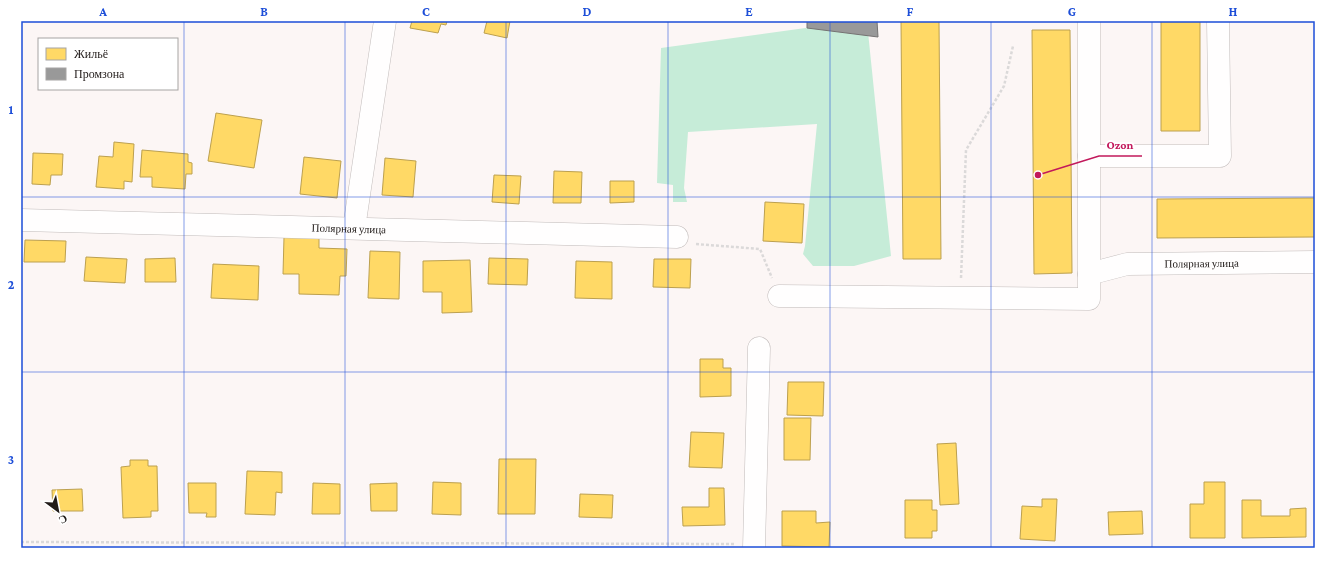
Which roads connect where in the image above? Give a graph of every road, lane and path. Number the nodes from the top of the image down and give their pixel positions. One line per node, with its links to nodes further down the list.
1 (384, 21): 7 (street)
2 (1089, 21): 5 (street)
3 (1218, 21): 5 (street)
4 (1013, 46): 12 (path)
5 (1089, 156): 10 (street)
6 (21, 220): 7 (street, Полярная улица)
7 (354, 228): 8 (street, Полярная улица)
8 (677, 237): 11 (path)
9 (1315, 262): 10 (street, Полярная улица)
10 (1089, 274): 12 (street)
11 (779, 296): 12 (street)
12 (960, 297)
13 (759, 348): 15 (street)
14 (21, 542): 15 (path)
15 (754, 546)

